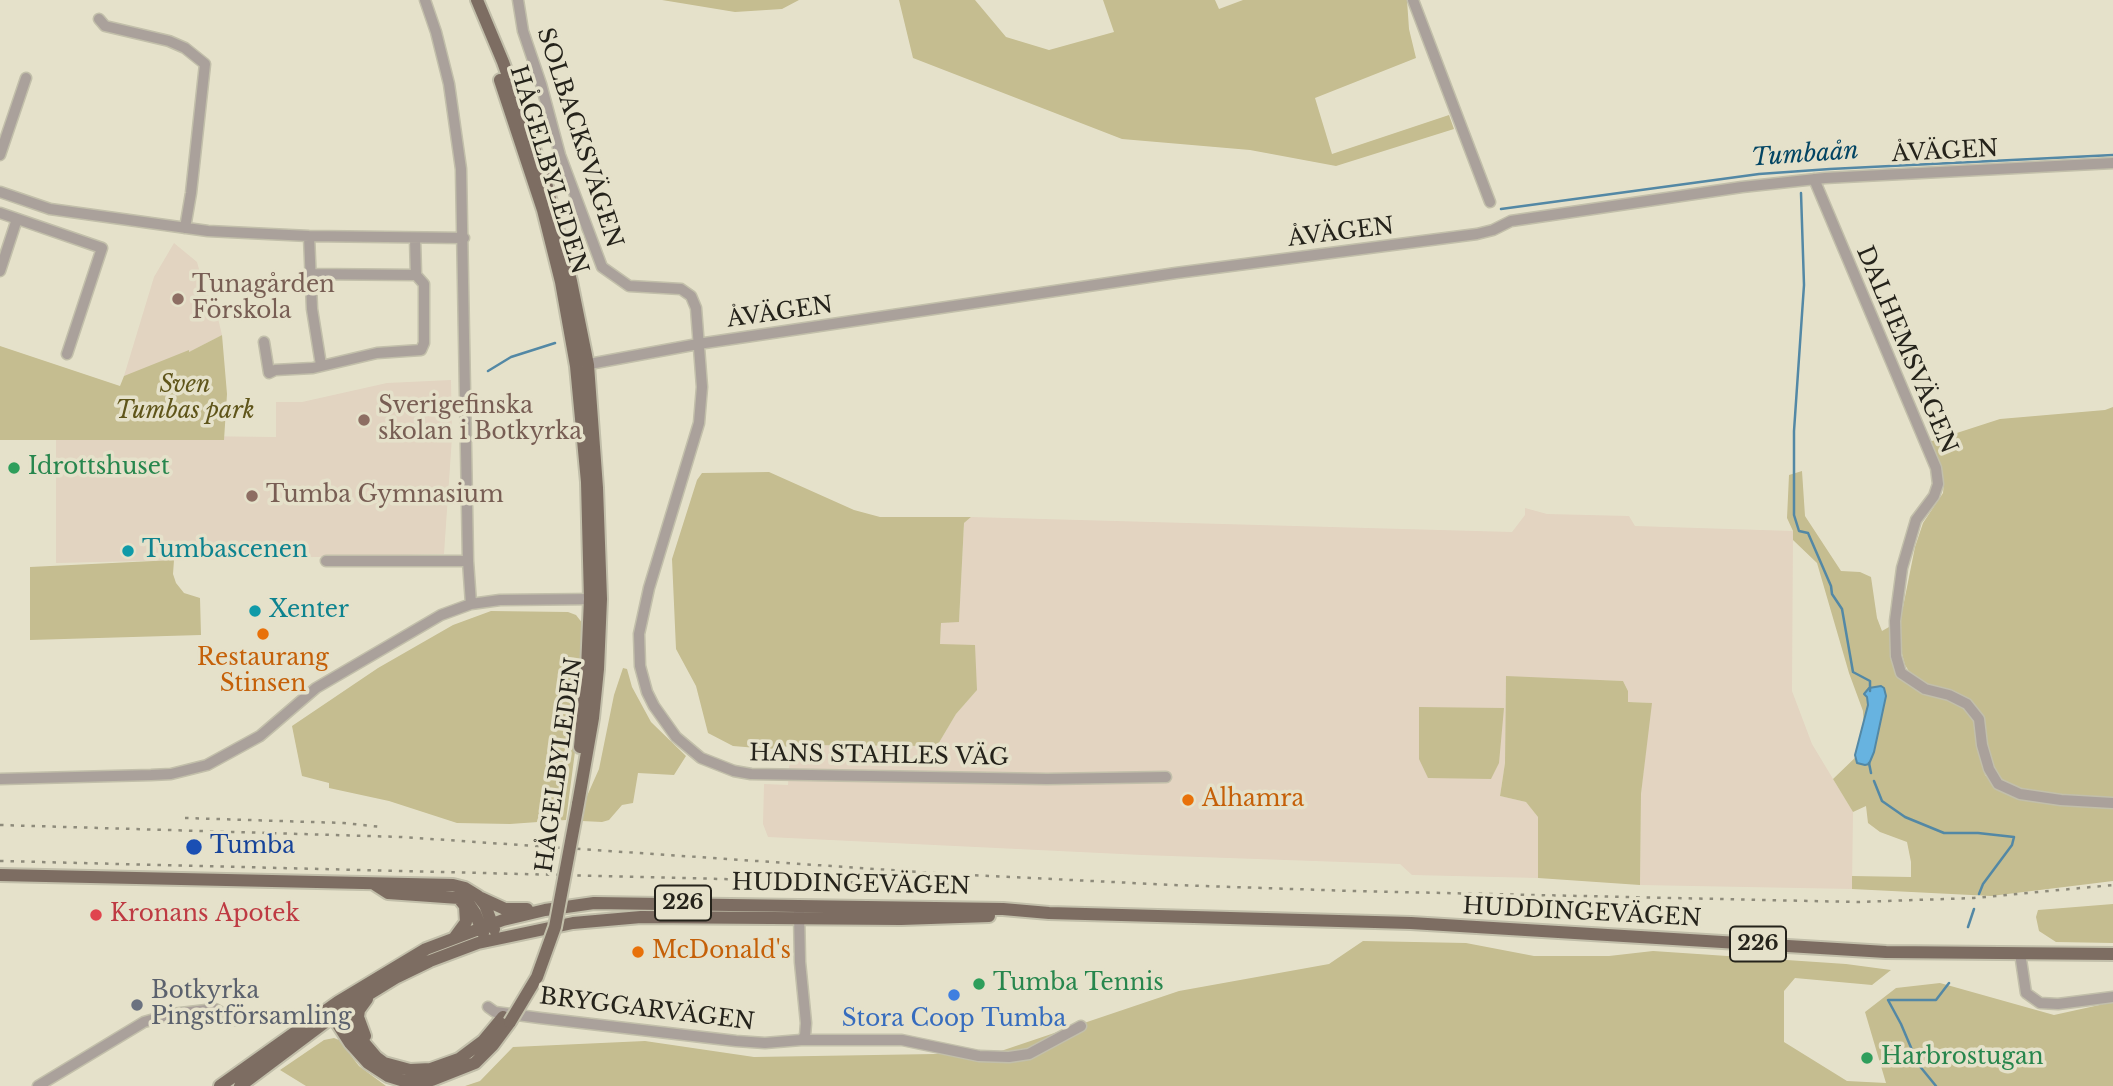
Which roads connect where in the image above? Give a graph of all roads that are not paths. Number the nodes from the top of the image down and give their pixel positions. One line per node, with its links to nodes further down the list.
1 (425, 0): 18 (street)
2 (469, 0): 26 (main road, HÅGELBYLEDEN)
3 (477, 0): 26 (main road, HÅGELBYLEDEN)
4 (518, 0): 23 (street, SOLBACKSVÄGEN)
5 (1413, 0): 12 (street)
6 (99, 19): 15 (street)
7 (26, 78): 8 (street)
8 (0, 155)
9 (2113, 163): 10 (street, ÅVÄGEN)
10 (1814, 179): 23 (street, ÅVÄGEN); 33 (street, DALHEMSVÄGEN)
11 (0, 192): 15 (street)
12 (1490, 202)
13 (0, 213): 14 (street)
14 (17, 219): 19 (street); 24 (street)
15 (185, 228): 16 (street)
16 (309, 236): 17 (street); 20 (street)
17 (415, 238): 18 (street); 21 (street)
18 (464, 238): 28 (street)
19 (0, 271)
20 (309, 274): 21 (street); 25 (street)
21 (416, 275): 25 (street)
22 (264, 342): 25 (street)
23 (698, 344): 26 (street, ÅVÄGEN); 31 (street, HANS STAHLES VÄG)
24 (67, 354)
25 (321, 365)
26 (582, 366): 29 (main road, HÅGELBYLEDEN)
27 (326, 561): 28 (street)
28 (468, 561): 30 (street)
29 (595, 599): 30 (street); 53 (main road, HÅGELBYLEDEN)
30 (471, 604): 32 (street)
31 (1166, 777)
32 (0, 779)
33 (2113, 803)
34 (0, 875): 35 (main road)
35 (374, 884): 36 (main road); 37 (main road)
36 (478, 896): 38 (main road); 40 (main road)
37 (459, 898): 40 (main road); 41 (main road)
38 (545, 910): 39 (main road, HUDDINGEVÄGEN / 226); 40 (main road, HUDDINGEVÄGEN / 226)
39 (799, 911): 42 (main road, HUDDINGEVÄGEN / 226); 43 (main road, HUDDINGEVÄGEN / 226); 51 (street)
40 (487, 926): 41 (main road, HUDDINGEVÄGEN / 226); 42 (main road)
41 (454, 937): 48 (main road, HUDDINGEVÄGEN / 226)
42 (492, 941): 45 (main road, HUDDINGEVÄGEN / 226)
43 (2020, 953): 44 (main road, HUDDINGEVÄGEN / 226); 46 (street)
44 (2113, 954)
45 (390, 981): 48 (main road, HUDDINGEVÄGEN / 226); 53 (main road)
46 (2113, 996)
47 (488, 1007): 51 (street, BRYGGARVÄGEN)
48 (335, 1010): 52 (main road, HÅGELBYLEDEN); 53 (main road); 55 (main road, HUDDINGEVÄGEN / 226); 56 (main road, 226)
49 (235, 1020): 54 (street)
50 (1081, 1026): 51 (street, BRYGGARVÄGEN)
51 (802, 1040)
52 (350, 1043): 53 (main road, HÅGELBYLEDEN); 57 (main road); 58 (main road)
53 (426, 1077)
54 (38, 1086)
55 (220, 1086)
56 (240, 1086)
57 (246, 1086)
58 (392, 1086)

